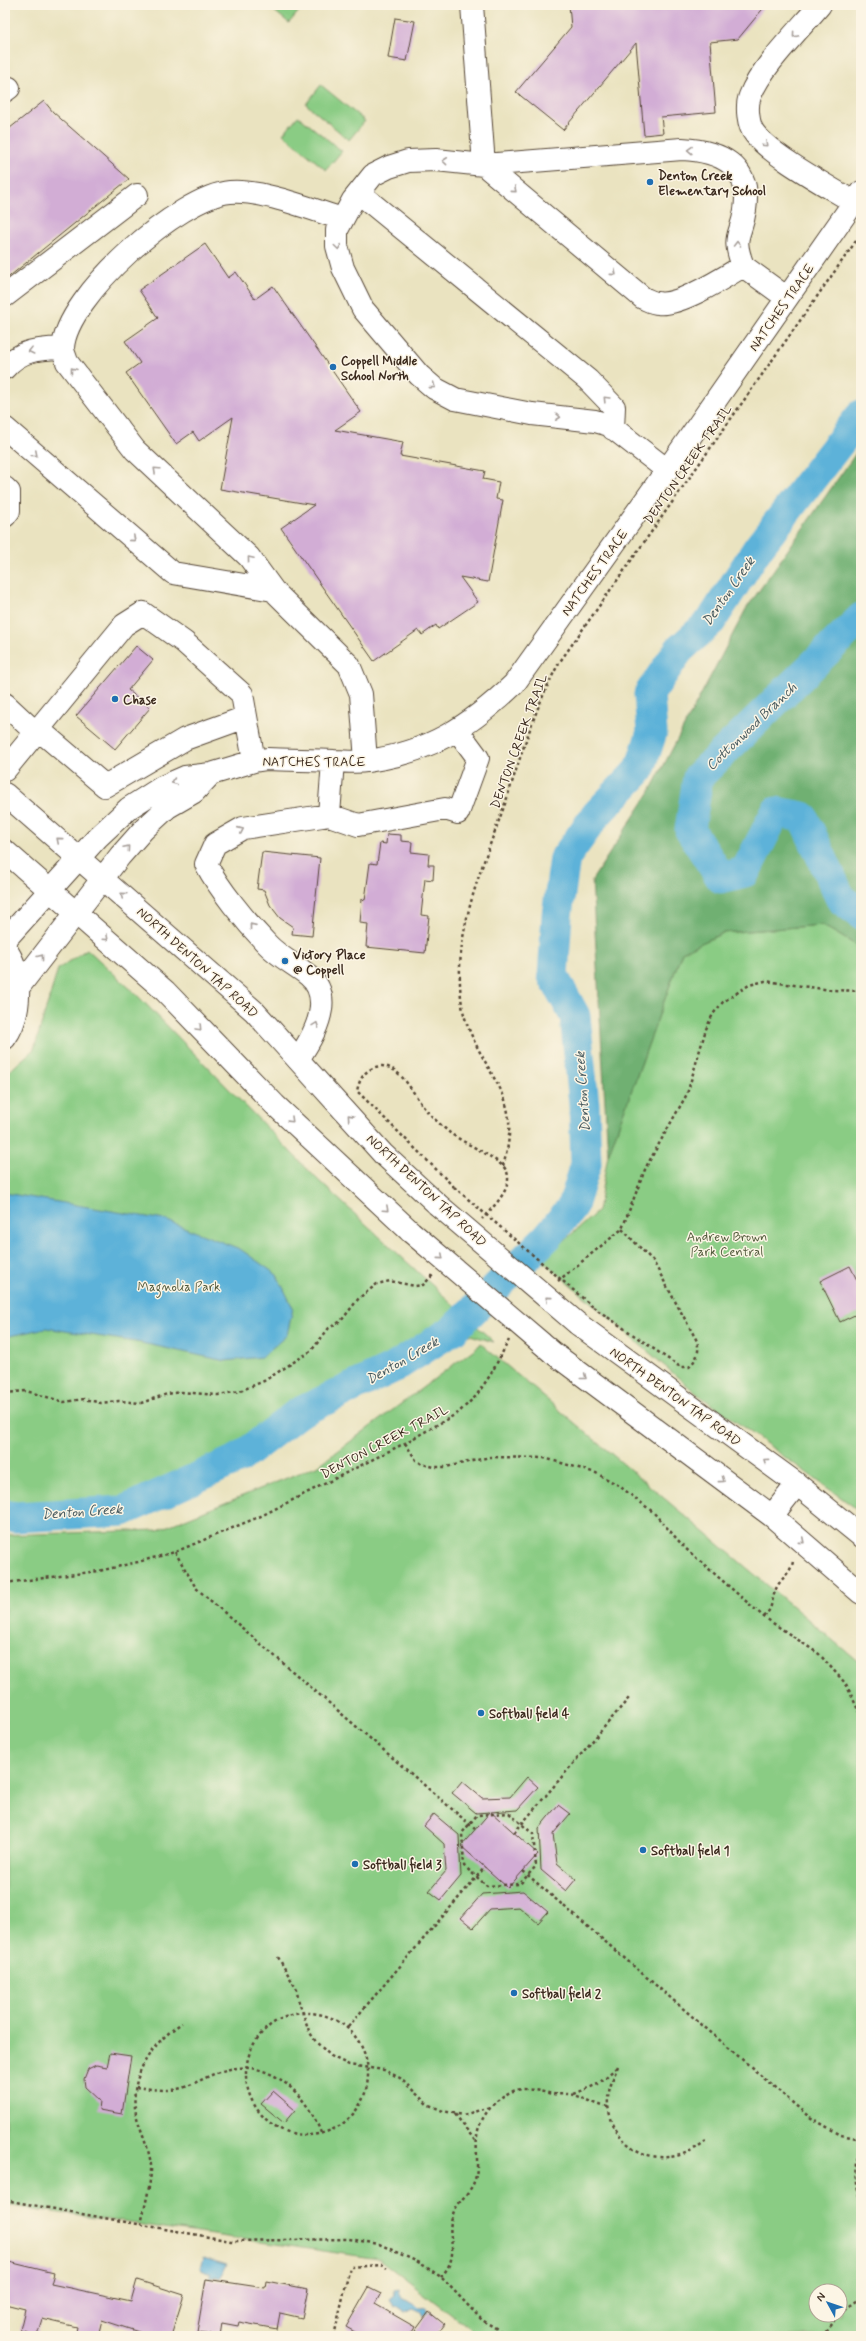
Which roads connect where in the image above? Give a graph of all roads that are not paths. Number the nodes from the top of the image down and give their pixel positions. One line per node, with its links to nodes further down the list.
1 (472, 5): 3 (main road)
2 (820, 5): 6 (main road, one-way to 6)
3 (484, 165): 4 (main road, one-way to 4); 8 (main road, one-way to 8); 8 (main road, one-way to 3)
4 (358, 193): 7 (main road); 14 (main road, one-way to 4)
5 (137, 195): 9 (main road)
6 (858, 197): 10 (main road, NATCHES TRACE)
7 (342, 219): 11 (main road); 14 (main road, one-way to 14)
8 (743, 266): 10 (main road)
9 (5, 296)
10 (787, 298): 15 (main road, NATCHES TRACE)
11 (63, 348): 12 (main road, one-way to 12); 18 (main road, one-way to 11)
12 (5, 368)
13 (5, 428): 18 (main road, one-way to 18)
14 (613, 428): 15 (main road)
15 (668, 470): 21 (main road, NATCHES TRACE)
16 (5, 488): 17 (main road)
17 (5, 516)
18 (273, 590): 25 (main road)
19 (5, 704): 22 (main road)
20 (246, 717): 22 (main road); 22 (main road); 23 (main road)
21 (458, 730): 25 (main road, NATCHES TRACE); 29 (main road)
22 (37, 731): 26 (main road)
23 (254, 761): 24 (main road, NATCHES TRACE); 27 (main road, NATCHES TRACE)
24 (333, 761): 25 (main road, NATCHES TRACE); 29 (main road)
25 (366, 762)
26 (5, 770)
27 (211, 774): 31 (main road, NATCHES TRACE, one-way to 31); 32 (main road, NATCHES TRACE, one-way to 27)
28 (5, 794): 31 (main road, NORTH DENTON TAP ROAD, one-way to 28)
29 (329, 815): 39 (main road, one-way to 29)
30 (5, 850): 33 (main road)
31 (80, 858): 32 (main road, NORTH DENTON TAP ROAD); 33 (main road, NATCHES TRACE)
32 (104, 879): 34 (main road, NATCHES TRACE); 39 (main road, NORTH DENTON TAP ROAD, one-way to 32)
33 (51, 891): 34 (main road); 35 (main road, NATCHES TRACE)
34 (76, 913): 37 (main road, NATCHES TRACE, one-way to 34); 41 (main road, one-way to 41, bridge)
35 (5, 940)
36 (5, 948): 37 (main road)
37 (18, 988): 38 (main road)
38 (5, 1038)
39 (298, 1060): 40 (main road, NORTH DENTON TAP ROAD, one-way to 39, bridge)
40 (798, 1484): 41 (main road); 42 (main road, NORTH DENTON TAP ROAD)
41 (772, 1516): 43 (main road, one-way to 43)
42 (861, 1536)
43 (861, 1593)

